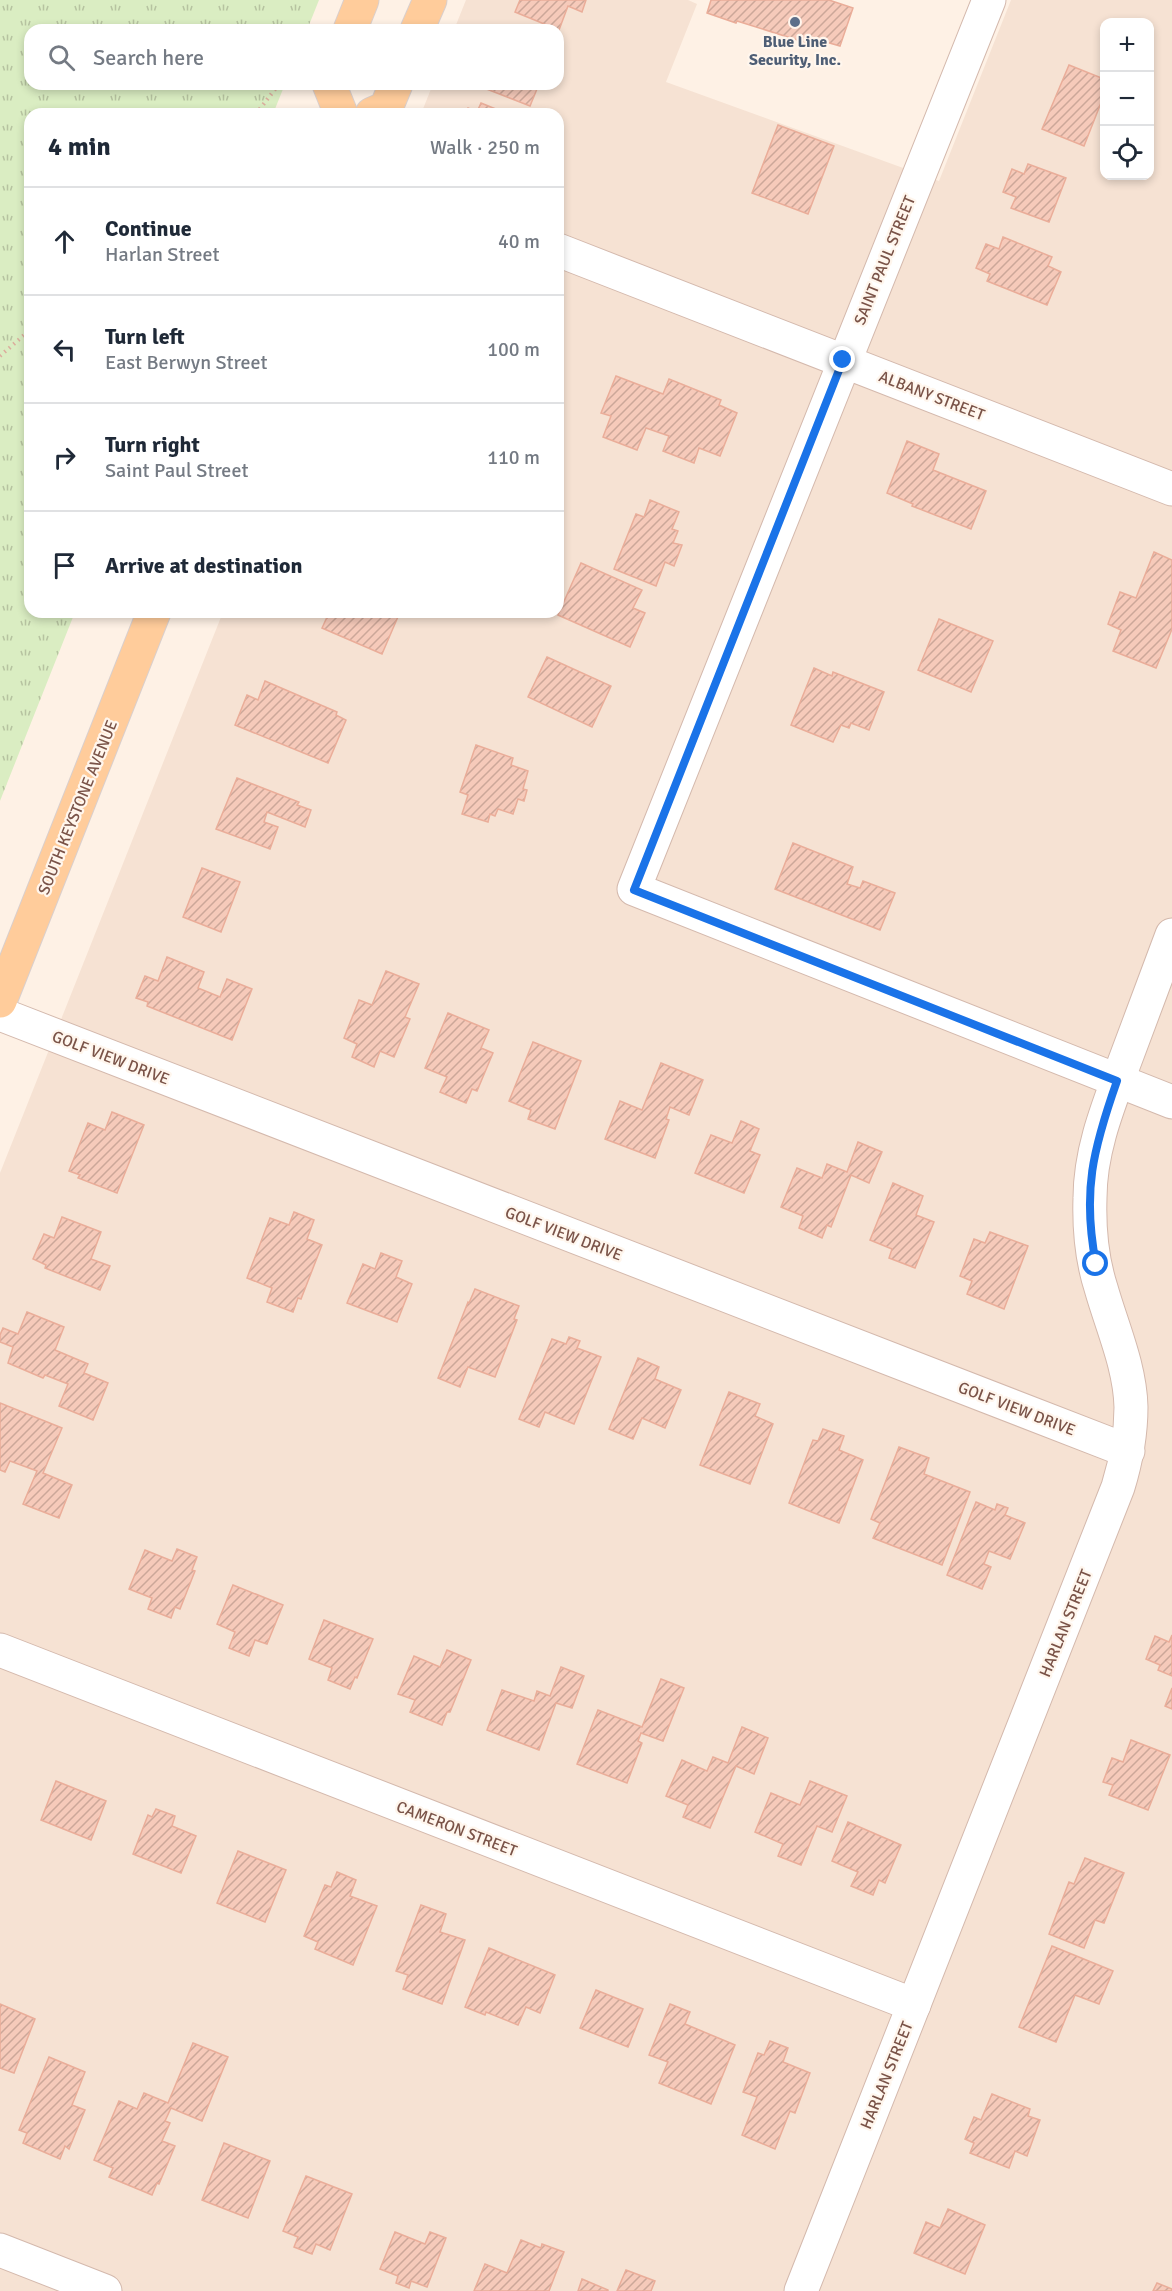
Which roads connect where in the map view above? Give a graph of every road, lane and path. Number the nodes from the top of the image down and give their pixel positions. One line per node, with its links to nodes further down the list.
1 (362, 0): 4 (main road)
2 (429, 0): 5 (main road)
3 (989, 0): 15 (street, SAINT PAUL STREET)
4 (352, 24)
5 (419, 24)
6 (274, 90): 9 (path)
7 (331, 90): 10 (main road)
8 (394, 90): 11 (main road)
9 (261, 108)
10 (339, 108)
11 (386, 108)
12 (564, 252): 15 (street, ALBANY STREET)
13 (24, 335): 14 (path)
14 (0, 356)
15 (843, 360): 16 (street, ALBANY STREET); 21 (street, SAINT PAUL STREET)
16 (1172, 489)
17 (152, 618): 19 (main road, SOUTH KEYSTONE AVENUE)
18 (1172, 935): 21 (street, HARLAN STREET)
19 (0, 1001)
20 (0, 1014): 23 (street, GOLF VIEW DRIVE)
21 (1117, 1081): 22 (street); 23 (street, HARLAN STREET)
22 (1172, 1102)
23 (1128, 1451): 25 (street, HARLAN STREET)
24 (0, 1650): 25 (street, CAMERON STREET)
25 (914, 2005): 28 (street, HARLAN STREET)
26 (0, 2250): 27 (street)
27 (105, 2291)
28 (801, 2291)

